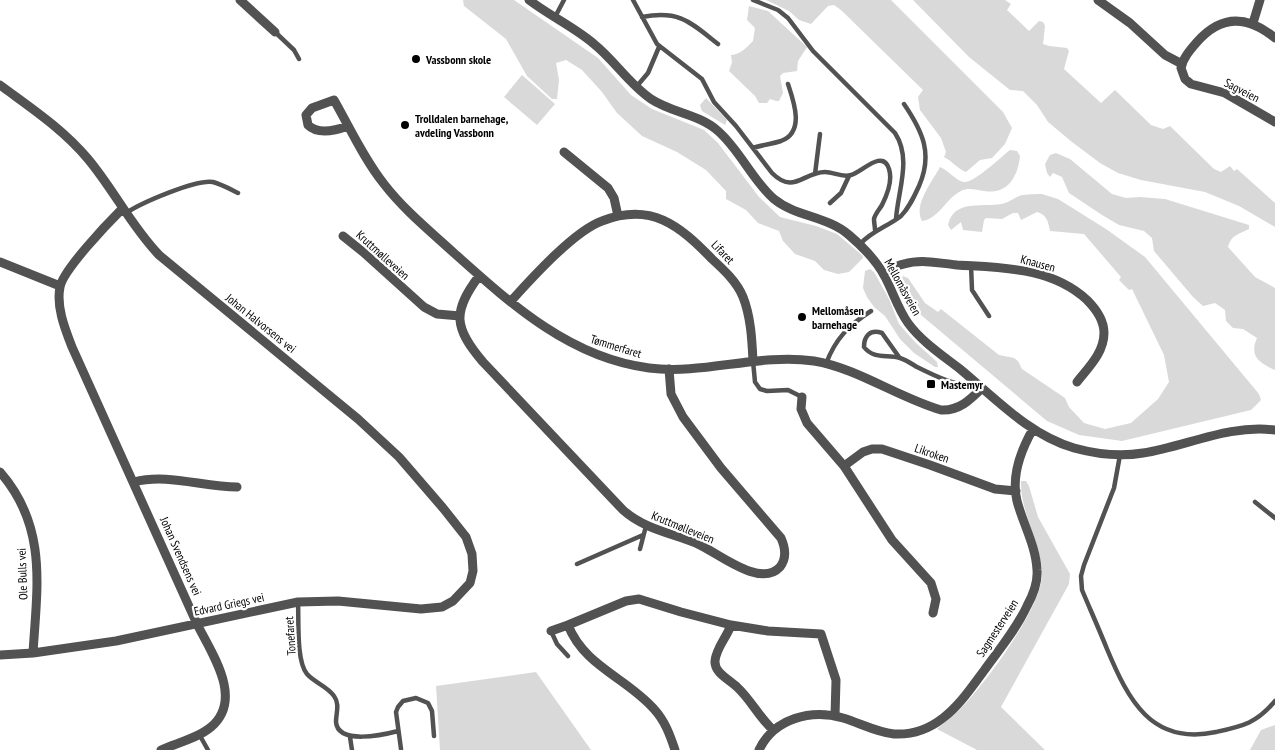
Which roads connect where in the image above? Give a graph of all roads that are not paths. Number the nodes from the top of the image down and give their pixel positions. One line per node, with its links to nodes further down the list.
1 (240, 0): 11 (street)
2 (529, 0): 9 (street, Mellomåsveien)
3 (564, 0): 9 (lane)
4 (633, 0): 8 (lane)
5 (753, 0): 32 (lane)
6 (1098, 0): 16 (street)
7 (1260, 0): 10 (street)
8 (642, 17): 13 (lane); 14 (lane)
9 (554, 18): 19 (street, Mellomåsveien)
10 (1253, 23): 12 (street); 16 (street)
11 (275, 32): 15 (lane)
12 (1275, 38)
13 (718, 44)
14 (659, 47): 19 (lane); 24 (lane)
15 (299, 58)
16 (1182, 64): 21 (street, Sagveien)
17 (788, 84): 24 (lane)
18 (0, 85): 30 (street, Johan Halvorsens vei)
19 (636, 87): 35 (street, Mellomåsveien)
20 (904, 104): 32 (lane)
21 (1275, 122)
22 (348, 126): 22 (street, Tømmerfaret); 39 (street, Tømmerfaret)
23 (820, 134): 26 (lane)
24 (753, 148): 26 (lane)
25 (564, 152): 31 (street)
26 (815, 174): 27 (lane)
27 (850, 176): 29 (lane); 33 (lane)
28 (238, 193): 30 (lane)
29 (830, 203)
30 (124, 211): 40 (street); 66 (street, Johan Halvorsens vei)
31 (618, 216): 41 (street, Lifaret); 46 (street, Lifaret)
32 (896, 219): 33 (lane)
33 (875, 230): 35 (lane)
34 (343, 236): 43 (street, Kruttmølleveien)
35 (860, 244): 38 (street, Mellomåsveien)
36 (0, 262): 40 (street)
37 (970, 266): 38 (street, Knausen); 44 (lane); 49 (street, Knausen)
38 (884, 274): 50 (street, Mellomåsveien)
39 (479, 276): 41 (street, Tømmerfaret); 43 (street)
40 (60, 286): 57 (street, Johan Svendsens vei)
41 (511, 301): 48 (street, Tømmerfaret)
42 (871, 311): 47 (lane)
43 (460, 316): 62 (street, Kruttmølleveien)
44 (990, 316)
45 (900, 358): 45 (lane); 50 (lane)
46 (754, 362): 47 (street, Tømmerfaret); 48 (street, Tømmerfaret); 51 (lane)
47 (826, 364): 50 (street, Tømmerfaret)
48 (669, 370): 62 (street, Kruttmølleveien)
49 (1077, 382)
50 (982, 388): 52 (street, Mellomåsveien)
51 (802, 396): 55 (street)
52 (1033, 429): 54 (street, Mellomåsveien); 59 (street, Sagmesterveien)
53 (1275, 430): 54 (street, Mellomåsveien)
54 (1120, 455): 76 (lane)
55 (844, 466): 59 (street, Likroken); 68 (street)
56 (0, 472): 73 (street, Ole Bulls vei)
57 (134, 482): 58 (street); 69 (street, Johan Svendsens vei)
58 (237, 487)
59 (1016, 491): 77 (street, Sagmesterveien)
60 (1255, 502): 61 (lane)
61 (1275, 518)
62 (646, 526): 63 (lane)
63 (643, 535): 64 (lane); 65 (lane)
64 (640, 549)
65 (578, 564)
66 (461, 593): 67 (street, Edvard Griegs vei)
67 (298, 602): 69 (street, Edvard Griegs vei); 82 (lane, Tonefaret)
68 (933, 613)
69 (197, 624): 73 (street, Edvard Griegs vei); 80 (street, Johan Svendsens vei)
70 (568, 625): 71 (street); 72 (street); 87 (street)
71 (731, 625): 77 (street); 78 (street)
72 (552, 631): 75 (lane)
73 (33, 653): 74 (street, Edvard Griegs vei)
74 (0, 655)
75 (568, 656)
76 (1275, 701)
77 (835, 716): 78 (street, Sagmesterveien)
78 (773, 730): 88 (street, Sagmesterveien)
79 (398, 731): 81 (lane); 82 (lane); 83 (lane)
80 (199, 734): 84 (street, Johan Svendsens vei); 85 (lane)
81 (434, 736)
82 (350, 737): 86 (lane, Tonefaret)
83 (401, 749)
84 (161, 750)
85 (208, 750)
86 (352, 750)
87 (675, 750)
88 (759, 750)

